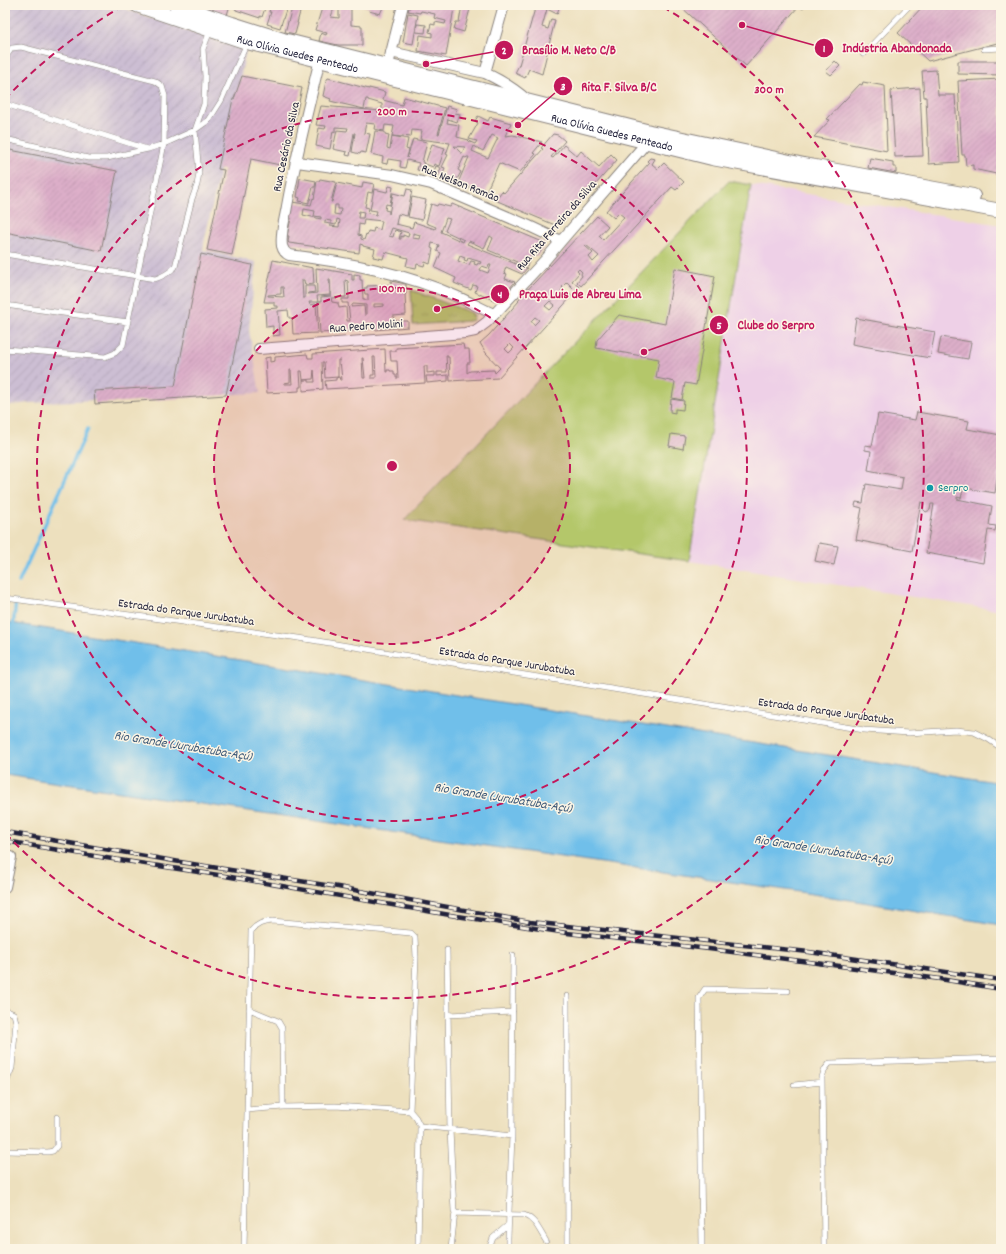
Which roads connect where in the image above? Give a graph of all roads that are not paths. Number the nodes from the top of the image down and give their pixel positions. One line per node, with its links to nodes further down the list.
1 (137, 5): 6 (main road, Rua Olívia Guedes Penteado)
2 (176, 5): 7 (main road, Rua Olívia Guedes Penteado)
3 (403, 5): 11 (street)
4 (504, 5): 16 (street)
5 (910, 5): 12 (lane)
6 (210, 30): 7 (main road, Rua Olívia Guedes Penteado); 19 (lane)
7 (230, 30): 8 (main road, Rua Olívia Guedes Penteado); 13 (main road, Rua Olívia Guedes Penteado)
8 (247, 42): 13 (main road, Rua Olívia Guedes Penteado); 19 (lane)
9 (1001, 48): 10 (lane)
10 (984, 50)
11 (391, 52): 15 (street); 16 (street)
12 (863, 54)
13 (321, 55): 15 (main road, Rua Olívia Guedes Penteado); 24 (street, Rua Cesário da Silva)
14 (5, 66): 22 (lane)
15 (386, 72): 17 (main road, Rua Olívia Guedes Penteado); 20 (main road, Rua Olívia Guedes Penteado)
16 (485, 73): 17 (street)
17 (528, 102): 20 (main road, Rua Olívia Guedes Penteado)
18 (5, 104): 23 (lane)
19 (195, 130): 22 (lane); 30 (lane)
20 (649, 137): 25 (main road, Rua Olívia Guedes Penteado); 28 (street, Rua Rita Ferreira da Silva)
21 (5, 139): 23 (lane)
22 (164, 144): 23 (lane); 30 (lane)
23 (148, 149)
24 (297, 162): 28 (street, Rua Nelson Romão); 32 (street, Rua Cesário da Silva)
25 (970, 200): 26 (main road, Rua Olívia Guedes Penteado); 27 (main road, Rua Olívia Guedes Penteado)
26 (1001, 201)
27 (1001, 211)
28 (560, 241): 32 (street, Rua Rita Ferreira da Silva)
29 (5, 254): 30 (lane)
30 (137, 276): 33 (lane)
31 (5, 304): 33 (lane)
32 (494, 314): 34 (street, Rua Rita Ferreira da Silva)
33 (128, 322): 35 (lane)
34 (475, 331): 36 (street, Rua Pedro Molini)
35 (5, 349)
36 (259, 349)
37 (5, 598): 38 (lane, Estrada do Parque Jurubatuba)
38 (1001, 748)
39 (11, 857): 40 (street)
40 (5, 887)
41 (447, 950): 48 (lane)
42 (513, 955): 47 (lane)
43 (788, 991): 71 (lane)
44 (567, 996): 70 (lane)
45 (249, 1009): 53 (lane); 54 (lane); 55 (lane)
46 (5, 1010): 51 (lane)
47 (512, 1012): 48 (lane); 59 (lane)
48 (448, 1015): 58 (lane)
49 (1001, 1058): 50 (lane)
50 (822, 1082): 52 (lane); 72 (lane)
51 (5, 1085)
52 (794, 1085)
53 (283, 1107): 54 (lane); 55 (lane)
54 (247, 1110): 65 (lane)
55 (410, 1111): 57 (lane)
56 (57, 1117): 60 (lane)
57 (420, 1126): 58 (lane); 66 (lane)
58 (450, 1130): 59 (lane); 61 (lane)
59 (512, 1136): 62 (lane)
60 (5, 1151)
61 (455, 1212): 62 (lane); 67 (lane)
62 (509, 1215): 63 (lane); 64 (lane)
63 (508, 1226): 68 (lane); 69 (lane)
64 (546, 1241)
65 (244, 1249)
66 (418, 1249)
67 (451, 1249)
68 (490, 1249)
69 (508, 1249)
70 (568, 1249)
71 (702, 1249)
72 (824, 1249)

